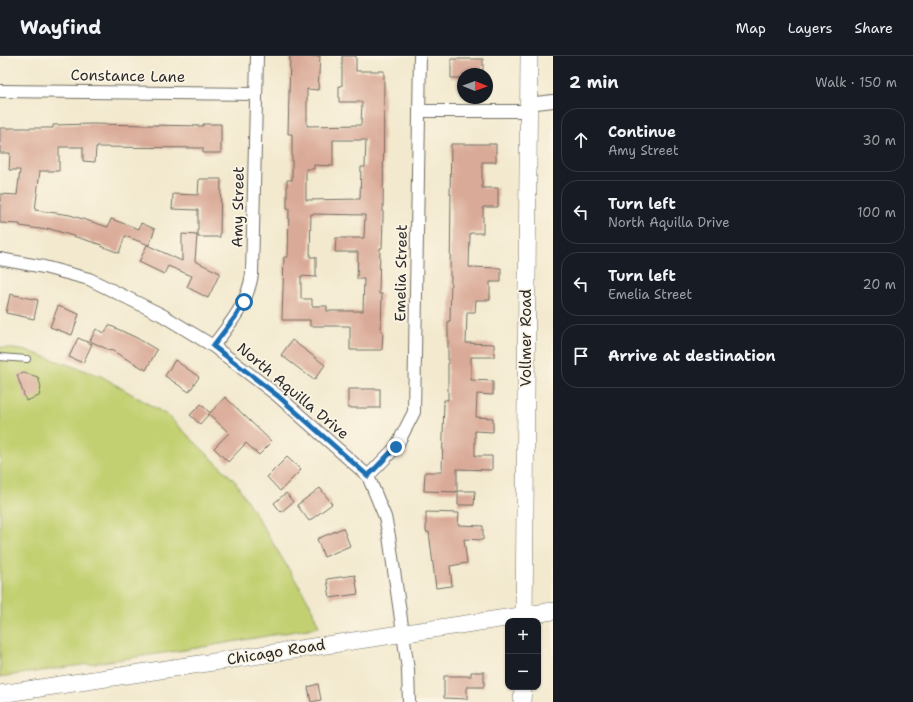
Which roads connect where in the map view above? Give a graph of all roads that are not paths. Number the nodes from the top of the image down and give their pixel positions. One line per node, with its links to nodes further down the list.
1 (256, 56): 5 (street, Amy Street)
2 (420, 56): 8 (street, Emelia Street)
3 (529, 56): 7 (main road, Vollmer Road)
4 (0, 91): 5 (street, Constance Lane)
5 (256, 94): 10 (street, Amy Street)
6 (553, 101): 7 (street)
7 (528, 108): 8 (street); 15 (main road, Vollmer Road)
8 (419, 111): 13 (street, Emelia Street)
9 (0, 259): 10 (street, North Aquilla Drive)
10 (213, 346): 13 (street, North Aquilla Drive)
11 (0, 357): 12 (lane)
12 (27, 359)
13 (368, 476): 17 (street, North Aquilla Drive)
14 (553, 611): 15 (main road, Chicago Road)
15 (524, 618)
16 (505, 620): 17 (main road, Chicago Road)
17 (403, 633): 19 (main road, Chicago Road); 20 (street, North Aquilla Drive)
18 (522, 690): 21 (main road)
19 (0, 694)
20 (409, 702)
21 (522, 702)

